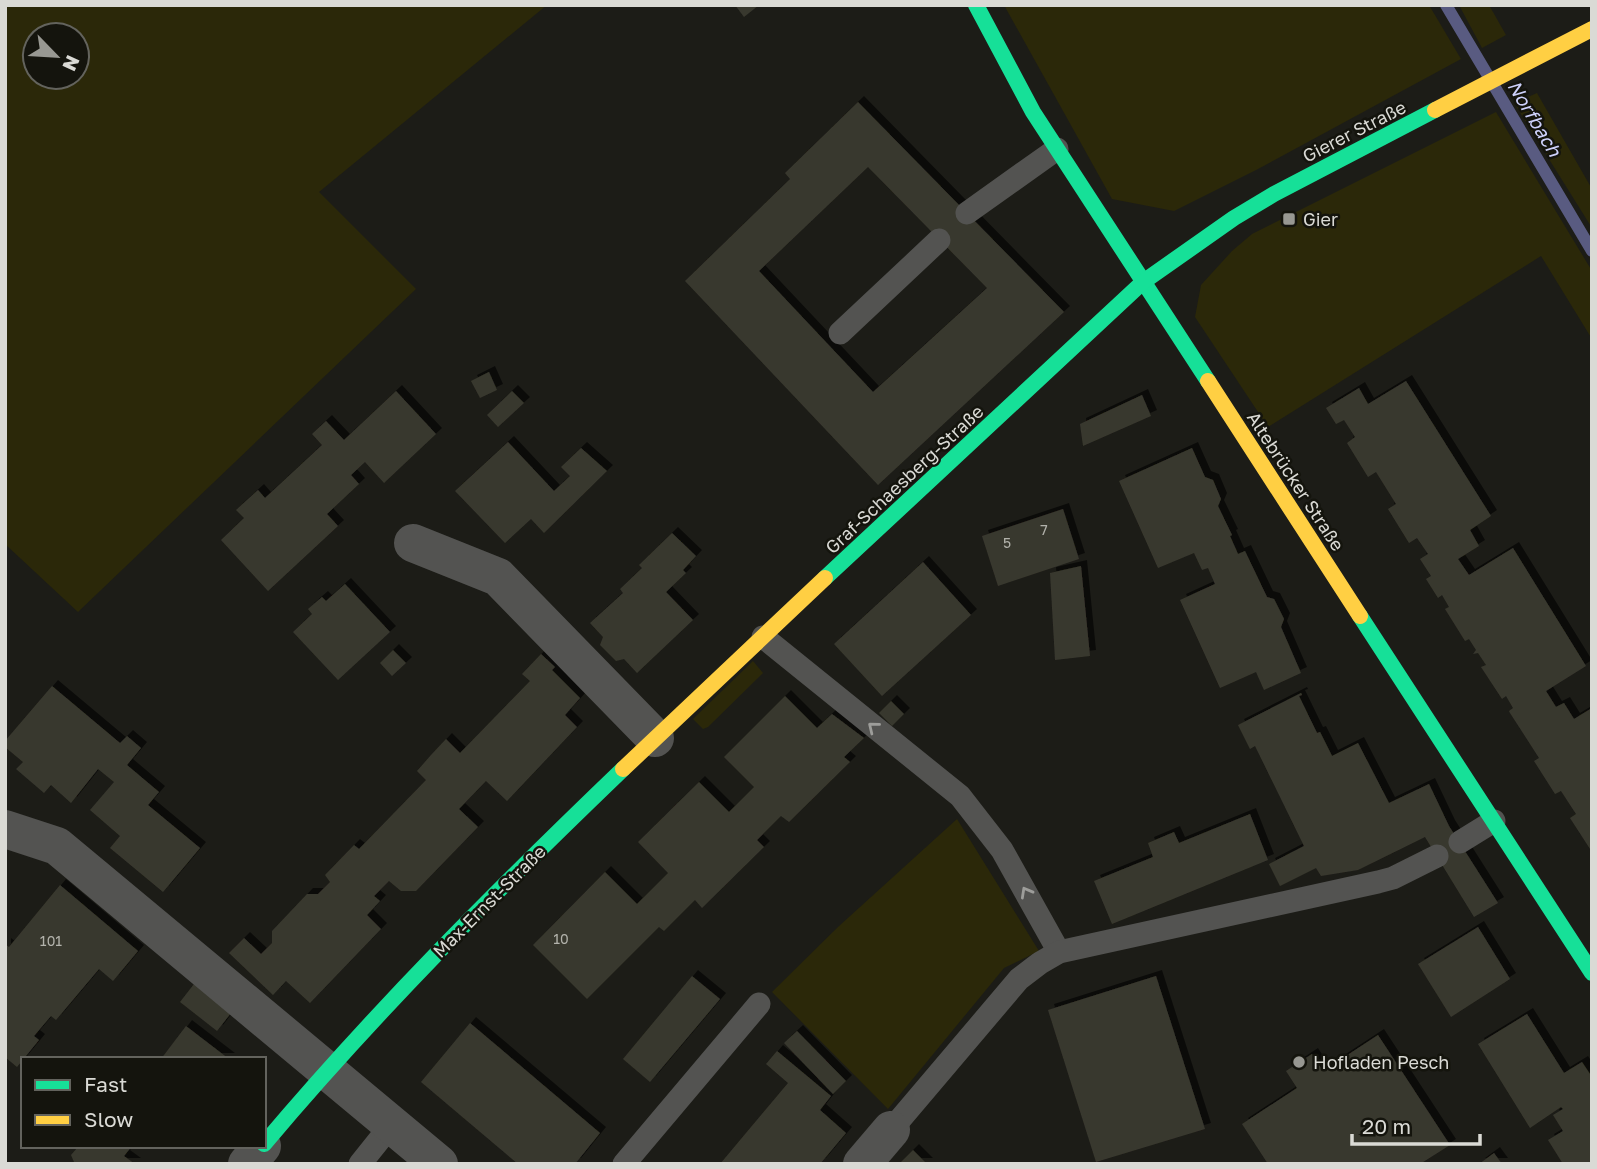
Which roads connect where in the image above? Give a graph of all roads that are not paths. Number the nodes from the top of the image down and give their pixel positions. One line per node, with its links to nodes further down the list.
1 (976, 5): 3 (street, Altebrücker Straße)
2 (1592, 29): 6 (street, Gierer Straße)
3 (1057, 149): 4 (lane); 6 (street, Altebrücker Straße)
4 (967, 213)
5 (939, 240): 7 (lane)
6 (1143, 282): 9 (street, Graf-Schaesberg-Straße); 12 (street, Altebrücker Straße)
7 (840, 333)
8 (414, 543): 11 (street)
9 (762, 637): 10 (street, Graf-Schaesberg-Straße); 16 (lane, one-way to 9)
10 (691, 703): 11 (street, Max-Ernst-Straße)
11 (655, 738): 19 (street, Max-Ernst-Straße)
12 (1494, 821): 14 (lane); 17 (street, Altebrücker Straße)
13 (5, 829): 19 (street)
14 (1460, 842)
15 (1437, 856): 16 (lane)
16 (1059, 952): 21 (lane)
17 (1592, 973)
18 (759, 1004): 27 (lane)
19 (327, 1069): 20 (street); 22 (street, Max-Ernst-Straße)
20 (392, 1124): 25 (lane); 26 (street)
21 (891, 1130): 28 (street)
22 (266, 1141)
23 (260, 1148): 24 (street, Max-Ernst-Straße)
24 (247, 1164)
25 (359, 1164)
26 (439, 1164)
27 (624, 1164)
28 (862, 1164)

